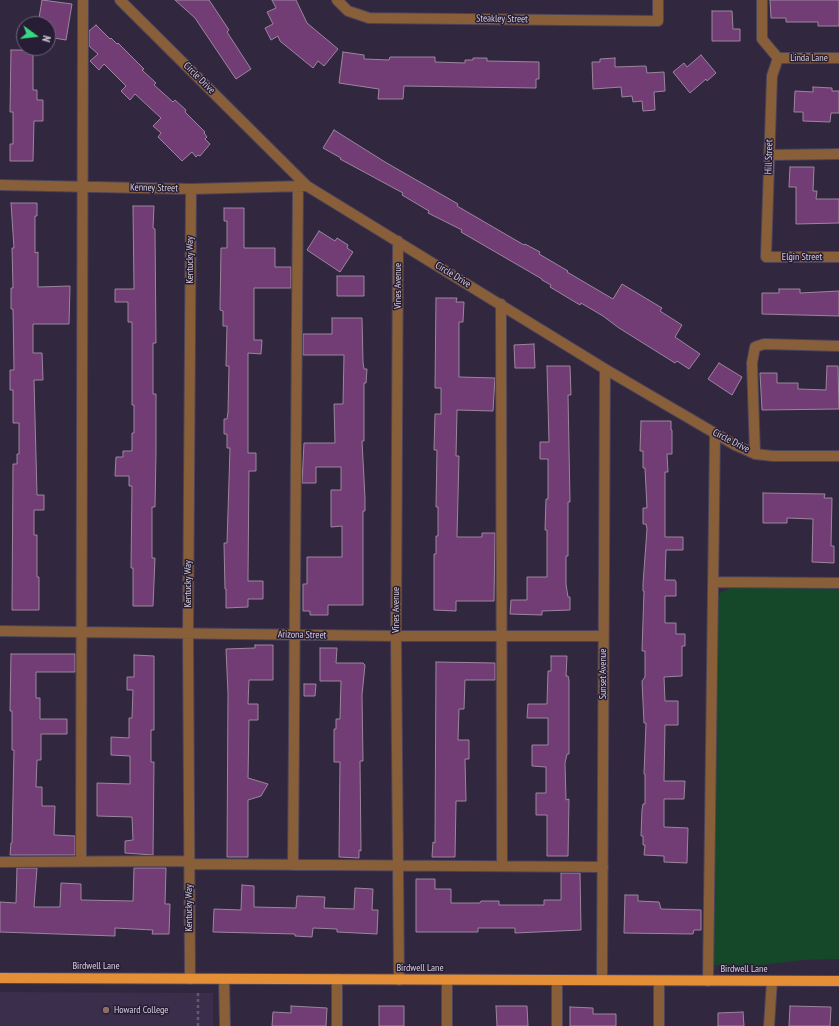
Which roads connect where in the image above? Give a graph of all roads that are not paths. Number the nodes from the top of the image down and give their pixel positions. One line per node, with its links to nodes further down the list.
1 (83, 0): 12 (street)
2 (120, 0): 11 (street, Circle Drive)
3 (337, 0): 4 (street, Steakley Street)
4 (658, 0)
5 (762, 0): 6 (street)
6 (778, 58): 7 (street, Linda Lane); 9 (street, Hill Street)
7 (839, 58)
8 (839, 154): 9 (street)
9 (769, 155): 15 (street, Hill Street)
10 (0, 185): 12 (street, Kenney Street)
11 (303, 186): 13 (street, Kenney Street); 14 (street, Circle Drive); 28 (street)
12 (82, 187): 13 (street, Kenney Street); 26 (street)
13 (191, 189): 27 (street, Kentucky Way)
14 (398, 240): 17 (street, Circle Drive); 29 (street, Vines Avenue)
15 (766, 257): 16 (street, Elgin Street)
16 (839, 257)
17 (501, 304): 19 (street, Circle Drive); 30 (street)
18 (839, 346): 21 (street)
19 (605, 369): 20 (street, Circle Drive); 31 (street, Sunset Avenue)
20 (715, 433): 21 (street, Circle Drive); 23 (street)
21 (755, 454): 22 (street, Circle Drive)
22 (839, 456)
23 (713, 582): 24 (street); 48 (street)
24 (839, 583)
25 (0, 631): 26 (street, Arizona Street)
26 (82, 632): 27 (street, Arizona Street); 32 (street)
27 (188, 633): 28 (street, Arizona Street); 34 (street, Kentucky Way)
28 (295, 635): 29 (street, Arizona Street); 36 (street)
29 (396, 636): 30 (street, Arizona Street); 35 (street, Vines Avenue)
30 (502, 636): 31 (street, Arizona Street); 37 (street)
31 (603, 636): 38 (street, Sunset Avenue)
32 (81, 861): 33 (street); 34 (street)
33 (0, 862)
34 (189, 863): 36 (street); 40 (street, Kentucky Way)
35 (398, 864): 36 (street); 37 (street); 43 (street, Vines Avenue)
36 (293, 865)
37 (502, 866): 38 (street)
38 (603, 867): 46 (street, Sunset Avenue)
39 (0, 978): 40 (main road, Birdwell Lane)
40 (194, 979): 41 (main road, Birdwell Lane)
41 (224, 979): 42 (main road, Birdwell Lane); 51 (street)
42 (337, 979): 43 (main road, Birdwell Lane); 52 (street)
43 (399, 980): 44 (main road, Birdwell Lane)
44 (447, 980): 45 (main road, Birdwell Lane); 53 (street)
45 (558, 980): 46 (main road, Birdwell Lane); 54 (street)
46 (602, 980): 47 (main road, Birdwell Lane)
47 (659, 981): 48 (main road, Birdwell Lane); 55 (street)
48 (708, 981): 49 (main road, Birdwell Lane)
49 (772, 981): 50 (main road, Birdwell Lane); 56 (street)
50 (839, 981)
51 (225, 1026)
52 (337, 1026)
53 (447, 1026)
54 (556, 1026)
55 (659, 1026)
56 (770, 1026)

